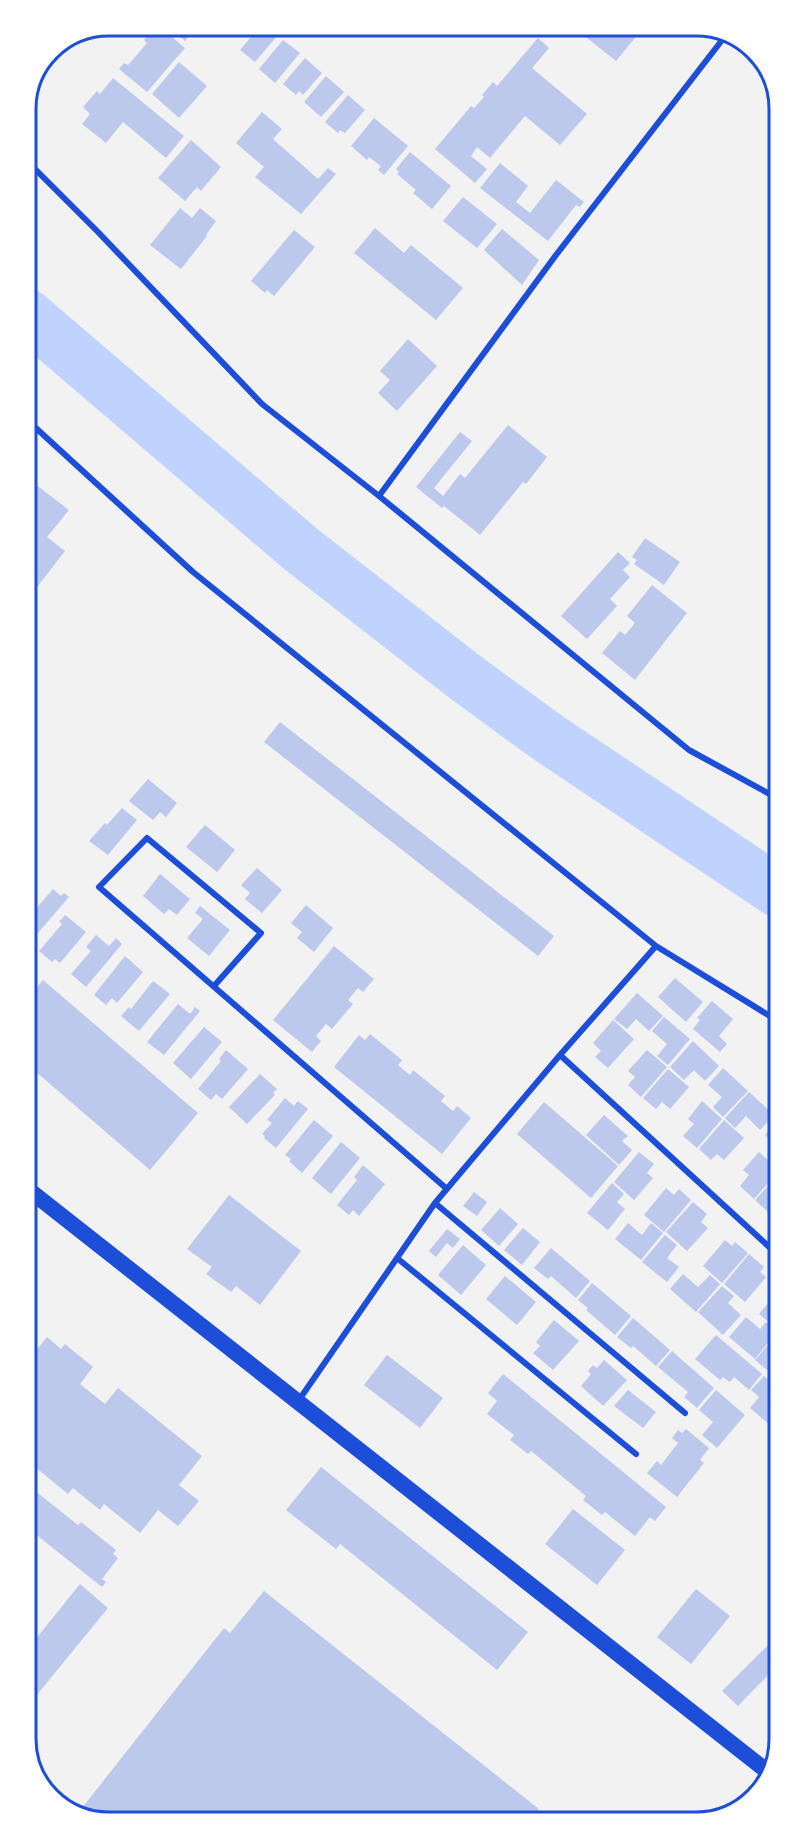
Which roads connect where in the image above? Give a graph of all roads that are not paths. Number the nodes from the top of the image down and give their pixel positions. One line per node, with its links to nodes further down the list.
1 (721, 41): 4 (street)
2 (36, 170): 4 (street)
3 (36, 427): 6 (street)
4 (379, 496): 5 (street)
5 (769, 794)
6 (656, 946): 8 (street); 9 (street)
7 (214, 986): 7 (street); 10 (street)
8 (769, 1016)
9 (560, 1055): 10 (street); 13 (street)
10 (447, 1188): 12 (street)
11 (36, 1196): 15 (highway)
12 (435, 1203): 14 (street); 16 (street)
13 (769, 1247)
14 (397, 1258): 15 (street); 17 (street)
15 (298, 1402): 18 (highway)
16 (685, 1413)
17 (636, 1454)
18 (762, 1768)

